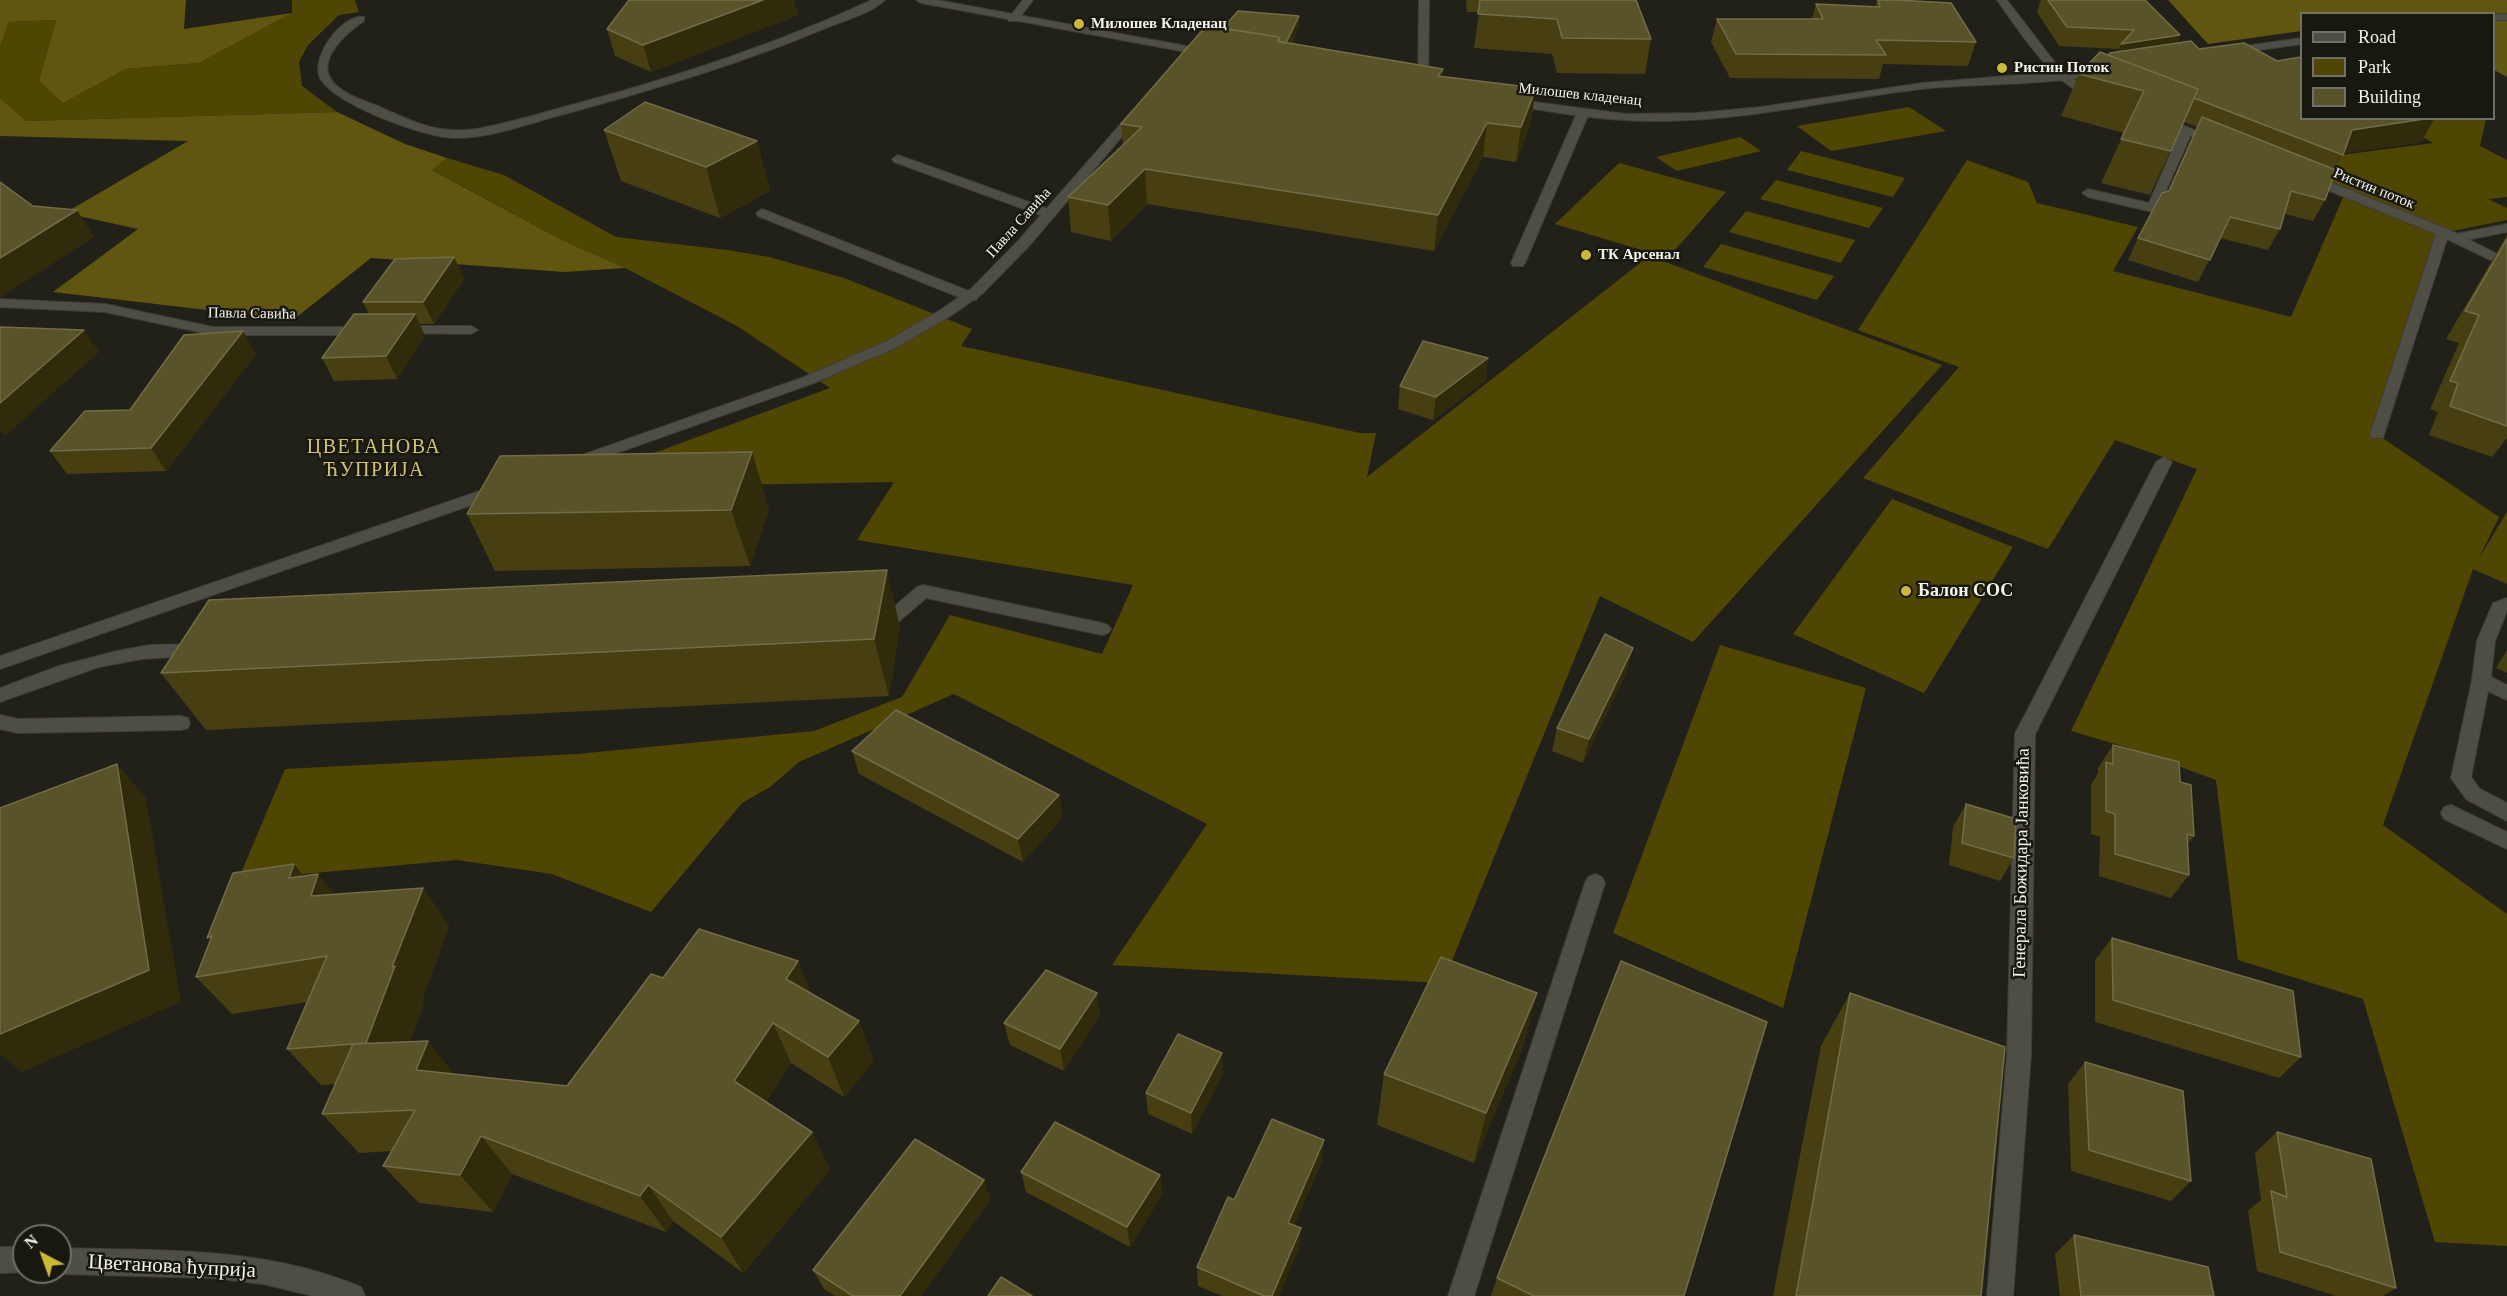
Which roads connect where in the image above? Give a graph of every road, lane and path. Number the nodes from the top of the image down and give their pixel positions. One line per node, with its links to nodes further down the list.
1 (880, 0): 6 (street)
2 (921, 0): 7 (street)
3 (1028, 0): 7 (street)
4 (1424, 0): 13 (street)
5 (2002, 0): 12 (street)
6 (360, 19)
7 (1013, 19): 10 (street)
8 (2300, 41): 9 (street)
9 (2219, 53)
10 (1224, 56)
11 (2120, 68): 12 (street, Милошев кладенац)
12 (2062, 76): 14 (street); 17 (street, Милошев кладенац)
13 (1423, 89)
14 (2106, 97)
15 (1147, 101): 25 (street, Павла Савића)
16 (1500, 101): 17 (street, Милошев кладенац)
17 (1583, 113): 28 (street)
18 (2146, 114): 19 (street)
19 (2187, 130): 20 (street); 23 (street)
20 (2230, 147)
21 (898, 159): 25 (street)
22 (2294, 172): 27 (street, Ристин поток)
23 (2088, 193)
24 (762, 213): 30 (street)
25 (1050, 214): 30 (street, Павла Савића)
26 (2507, 228): 27 (street)
27 (2450, 235): 29 (street, Ристин поток); 33 (street)
28 (1518, 262)
29 (2507, 264)
30 (971, 297): 35 (street, Павла Савића)
31 (0, 303): 32 (street, Павла Савића)
32 (471, 330)
33 (2378, 435)
34 (2164, 462): 54 (street, Генерала Божидара Јанковића)
35 (556, 469)
36 (514, 484): 41 (street)
37 (2507, 604): 42 (street)
38 (855, 620): 39 (street)
39 (1102, 629)
40 (220, 649): 44 (street)
41 (0, 663)
42 (2481, 680): 43 (street); 48 (street)
43 (2507, 693)
44 (0, 695)
45 (0, 722): 46 (street)
46 (181, 723)
47 (2451, 813): 49 (street)
48 (2507, 813)
49 (2507, 841)
50 (1595, 883): 53 (street)
51 (72, 1262): 52 (street, Цветанова ћуприја)
52 (352, 1296)
53 (1461, 1296)
54 (2000, 1296)

